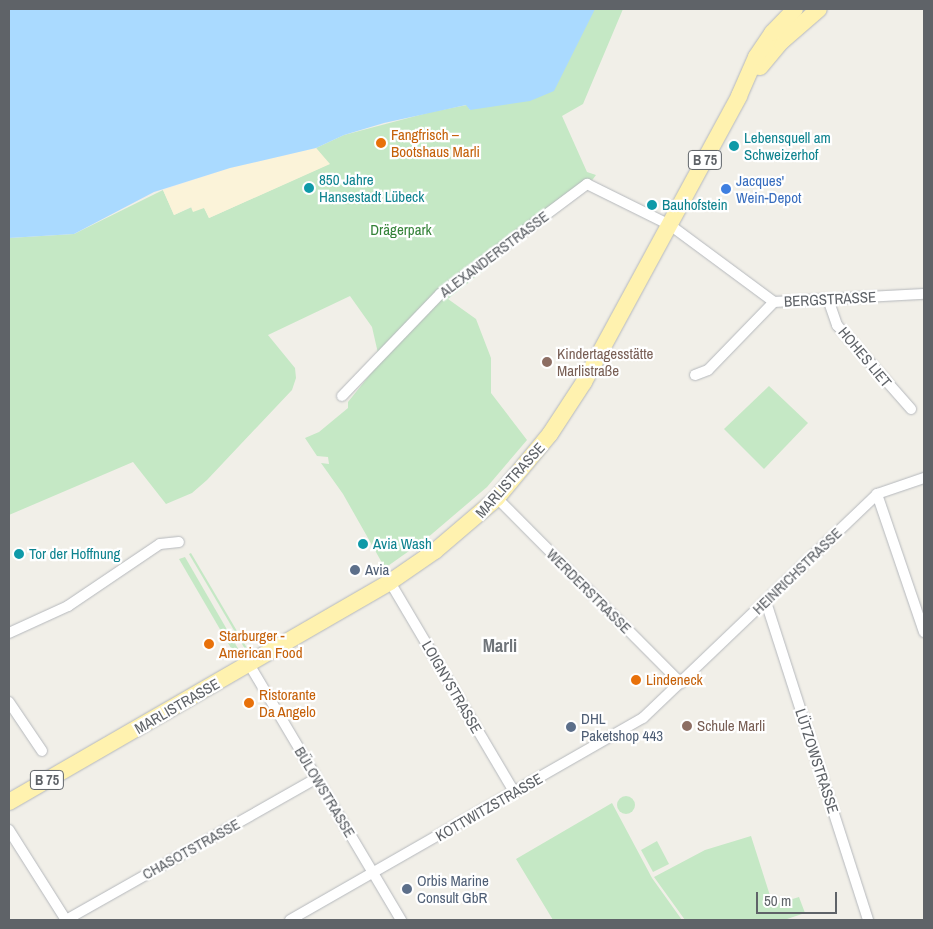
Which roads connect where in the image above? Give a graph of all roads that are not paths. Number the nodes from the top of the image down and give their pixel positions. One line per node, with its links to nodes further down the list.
1 (794, 9): 3 (main road, B 75)
2 (819, 9): 3 (main road, B 75)
3 (776, 37): 4 (main road, MARLISTRASSE / B 75)
4 (670, 225): 7 (street, BERGSTRASSE); 9 (street, ALEXANDERSTRASSE); 13 (main road, MARLISTRASSE / B 75)
5 (924, 294): 6 (street, BERGSTRASSE)
6 (828, 299): 7 (street, BERGSTRASSE); 10 (street, HOHES LIET)
7 (774, 302): 8 (street)
8 (695, 375)
9 (342, 396)
10 (911, 408)
11 (924, 478): 12 (street, HEINRICHSTRASSE)
12 (877, 494): 16 (street, HEINRICHSTRASSE); 17 (street)
13 (497, 498): 15 (main road, MARLISTRASSE / B 75); 20 (street, WERDERSTRASSE)
14 (179, 542): 18 (street)
15 (390, 582): 19 (main road, MARLISTRASSE / B 75); 24 (street, LOIGNYSTRASSE)
16 (766, 602): 20 (street, HEINRICHSTRASSE); 31 (street, LÜTZOWSTRASSE)
17 (924, 632)
18 (9, 633)
19 (250, 664): 23 (street, BÜLOWSTRASSE); 25 (main road, MARLISTRASSE / B 75)
20 (681, 683): 24 (street, KOTTWITZSTRASSE)
21 (9, 702): 22 (street)
22 (42, 751)
23 (317, 778): 27 (street, BÜLOWSTRASSE); 28 (street, CHASOTSTRASSE)
24 (514, 792): 27 (street, KOTTWITZSTRASSE)
25 (9, 802)
26 (9, 830): 28 (street)
27 (373, 873): 29 (street, KOTTWITZSTRASSE); 30 (street, BÜLOWSTRASSE)
28 (66, 920)
29 (290, 920)
30 (401, 920)
31 (868, 920)

